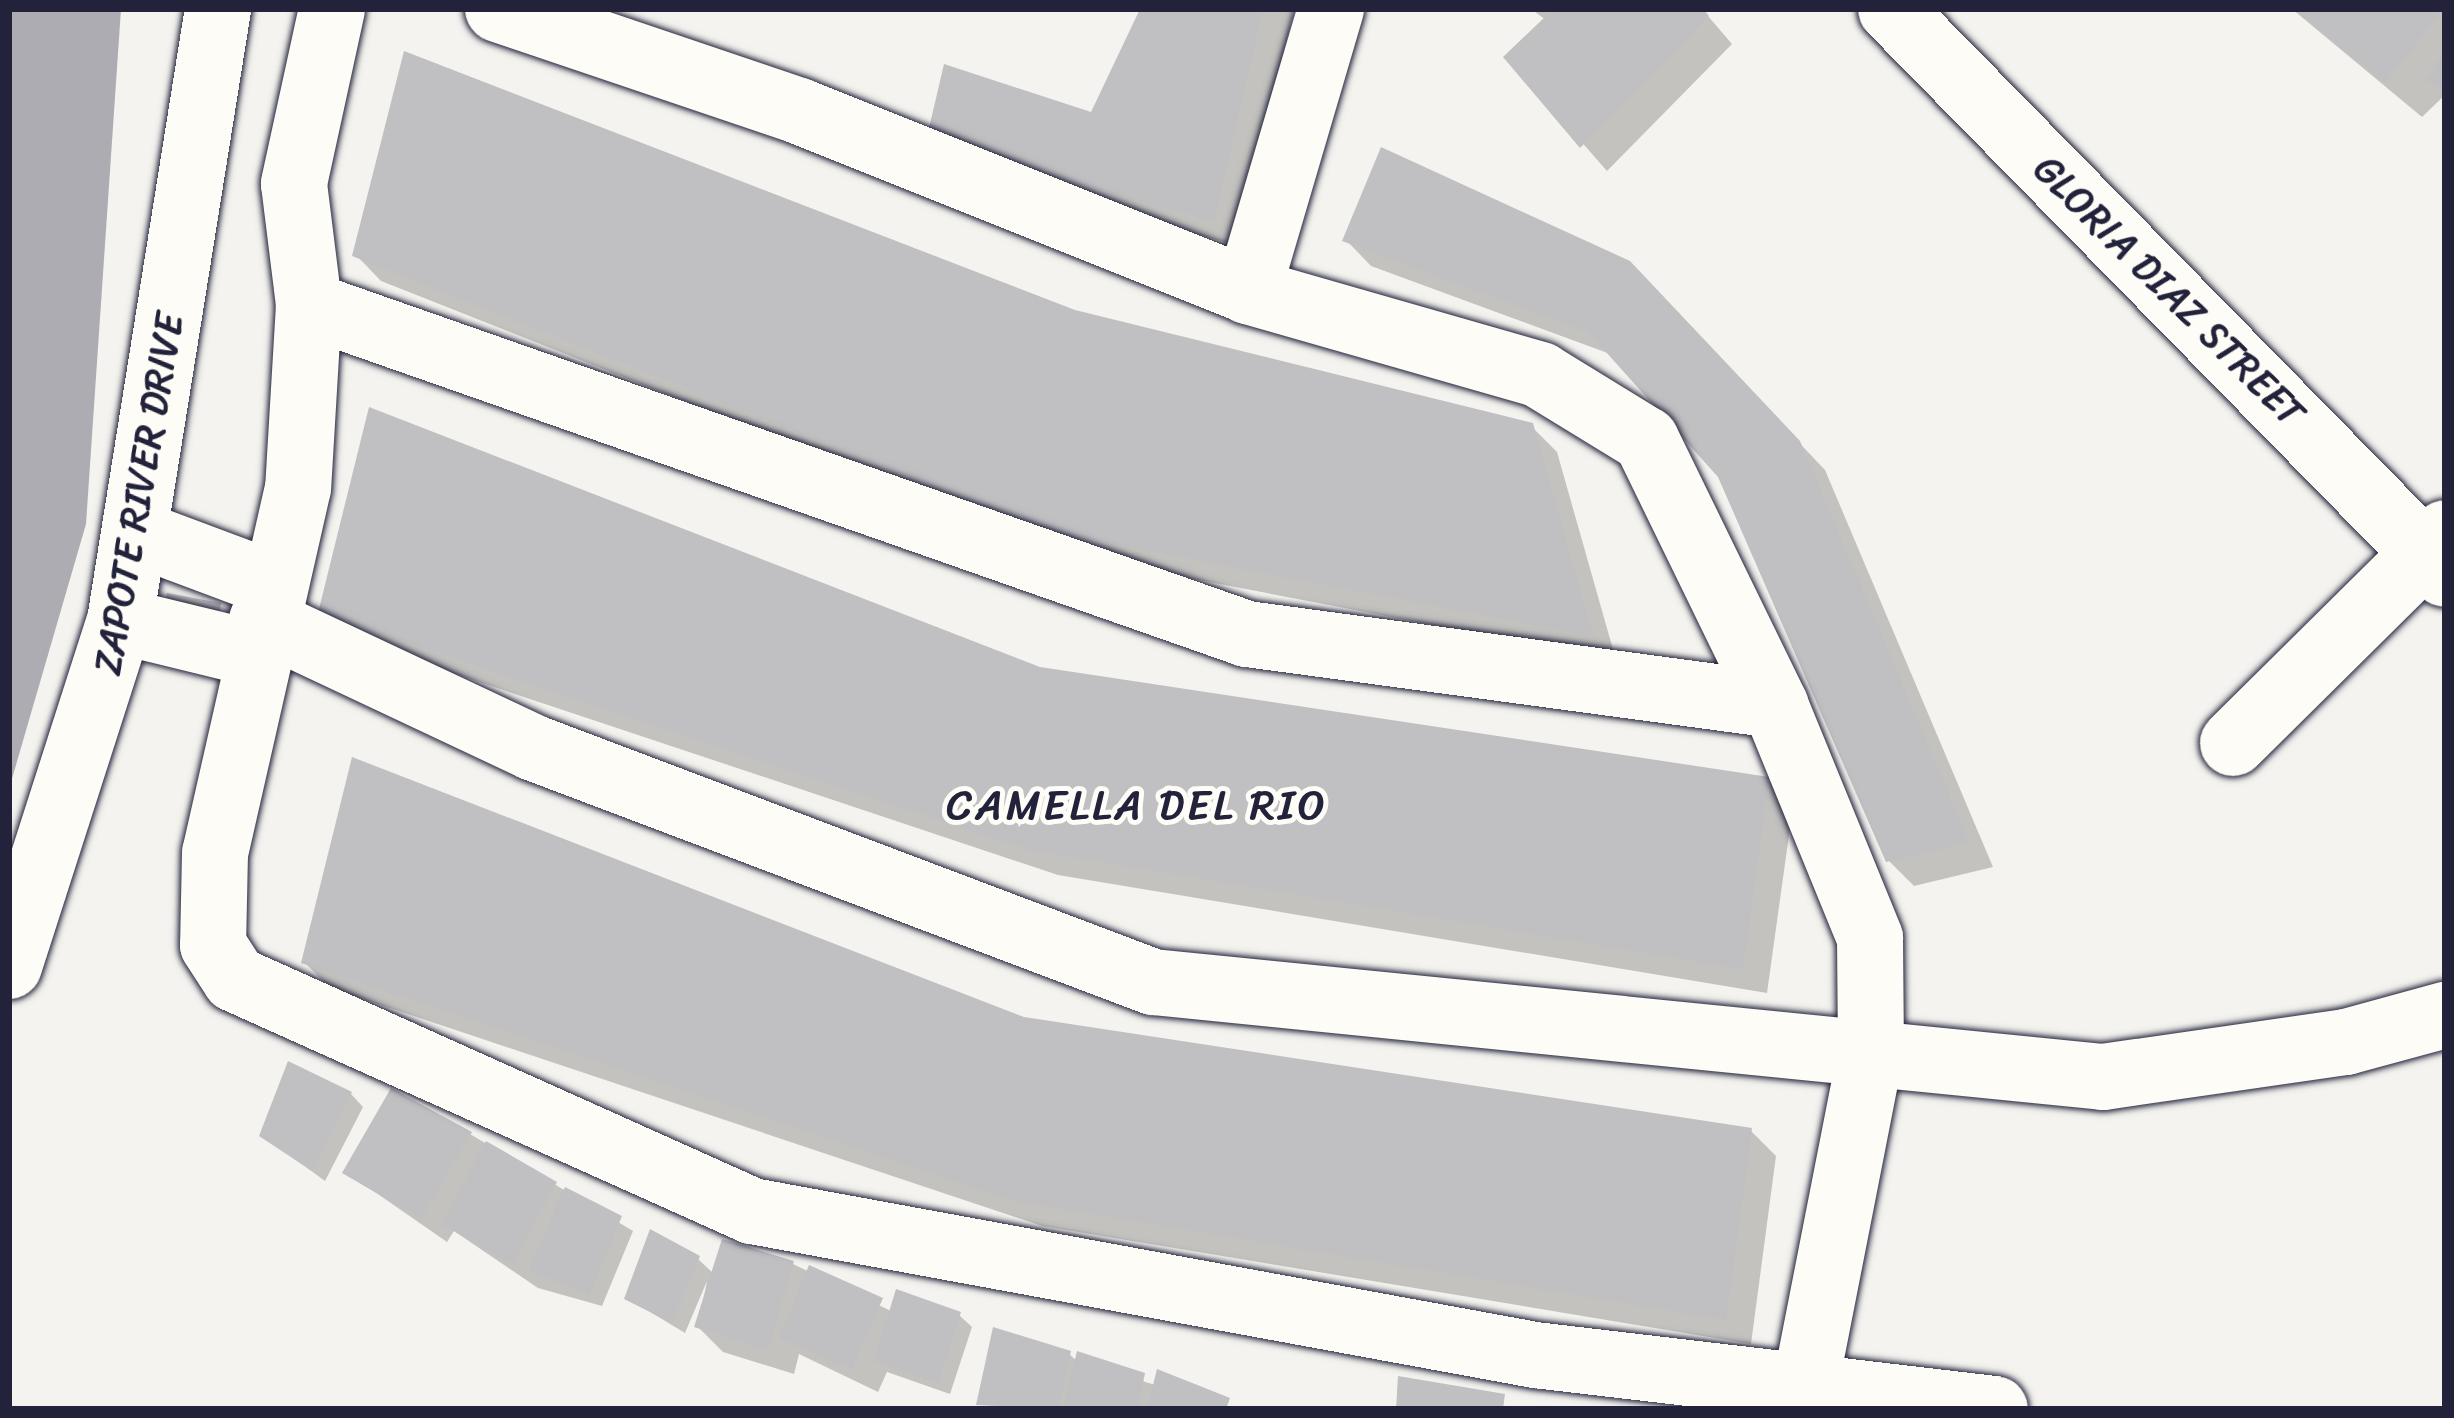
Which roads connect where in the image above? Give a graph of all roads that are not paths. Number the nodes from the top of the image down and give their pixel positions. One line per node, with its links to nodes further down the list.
1 (218, 9): 8 (street, ZAPOTE RIVER DRIVE)
2 (332, 9): 7 (street)
3 (1331, 9): 6 (street)
4 (1891, 9): 9 (street, GLORIA DIAZ STREET)
5 (534, 16): 6 (street)
6 (1248, 291): 12 (street)
7 (309, 305): 10 (street); 12 (street)
8 (136, 533): 10 (street); 11 (street, ZAPOTE RIVER DRIVE)
9 (2438, 553): 13 (street)
10 (262, 619): 11 (street); 16 (street); 17 (street)
11 (120, 621): 14 (street, ZAPOTE RIVER DRIVE)
12 (1775, 705): 16 (street)
13 (2233, 743)
14 (9, 966)
15 (2445, 1016): 16 (street)
16 (1871, 1052): 17 (street)
17 (1806, 1382): 18 (street)
18 (1996, 1409)

